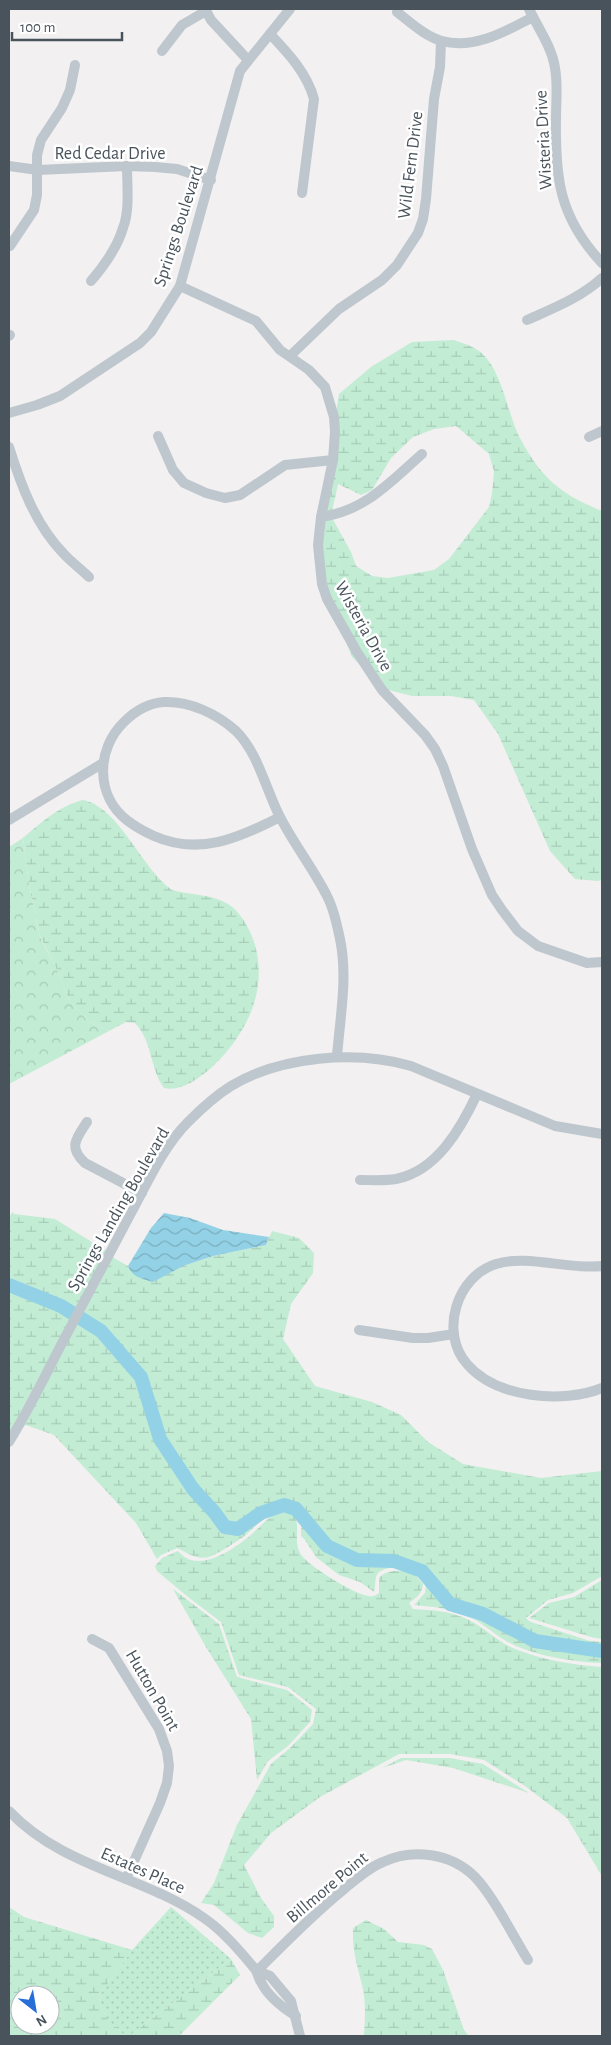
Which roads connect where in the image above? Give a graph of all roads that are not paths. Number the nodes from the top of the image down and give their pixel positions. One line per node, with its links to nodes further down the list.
1 (290, 9): 5 (street, Springs Boulevard)
2 (205, 10): 7 (street); 8 (street)
3 (397, 12): 6 (street)
4 (531, 13): 6 (street); 16 (street, Wisteria Drive)
5 (270, 34): 8 (street, Springs Boulevard); 14 (street)
6 (441, 41): 21 (street, Wild Fern Drive)
7 (162, 51)
8 (248, 60): 13 (street, Springs Boulevard)
9 (75, 65): 12 (street)
10 (9, 166): 12 (street, Red Cedar Drive)
11 (127, 166): 12 (street, Red Cedar Drive); 13 (street, Red Cedar Drive); 18 (street)
12 (38, 170): 15 (street)
13 (211, 180): 19 (street, Springs Boulevard)
14 (302, 193)
15 (10, 246)
16 (602, 263)
17 (602, 278): 20 (street)
18 (91, 282)
19 (180, 286): 21 (street, Wisteria Drive); 22 (street, Springs Boulevard)
20 (527, 320)
21 (290, 356): 28 (street, Wisteria Drive)
22 (9, 413)
23 (602, 431): 25 (street)
24 (158, 436): 28 (street)
25 (589, 437)
26 (9, 447): 30 (street)
27 (422, 454): 29 (street)
28 (333, 460): 29 (street, Wisteria Drive)
29 (321, 517): 34 (street, Wisteria Drive)
30 (90, 577)
31 (103, 763): 32 (street); 32 (street); 33 (street)
32 (280, 817): 35 (street)
33 (9, 820)
34 (602, 962)
35 (337, 1056): 36 (street, Springs Landing Boulevard); 40 (street, Springs Landing Boulevard)
36 (477, 1094): 38 (street, Springs Landing Boulevard); 39 (street)
37 (87, 1122): 40 (street)
38 (602, 1134)
39 (360, 1180)
40 (142, 1194): 45 (street, Springs Landing Boulevard)
41 (602, 1266): 43 (street)
42 (359, 1330): 43 (street)
43 (454, 1334): 44 (street)
44 (602, 1388)
45 (9, 1442)
46 (92, 1639): 48 (street, Hutton Point)
47 (9, 1811): 48 (street, Estates Place)
48 (126, 1879): 50 (street, Estates Place)
49 (528, 1960): 50 (street, Billmore Point)
50 (256, 1970): 51 (street, Estates Place)
51 (300, 2036)

